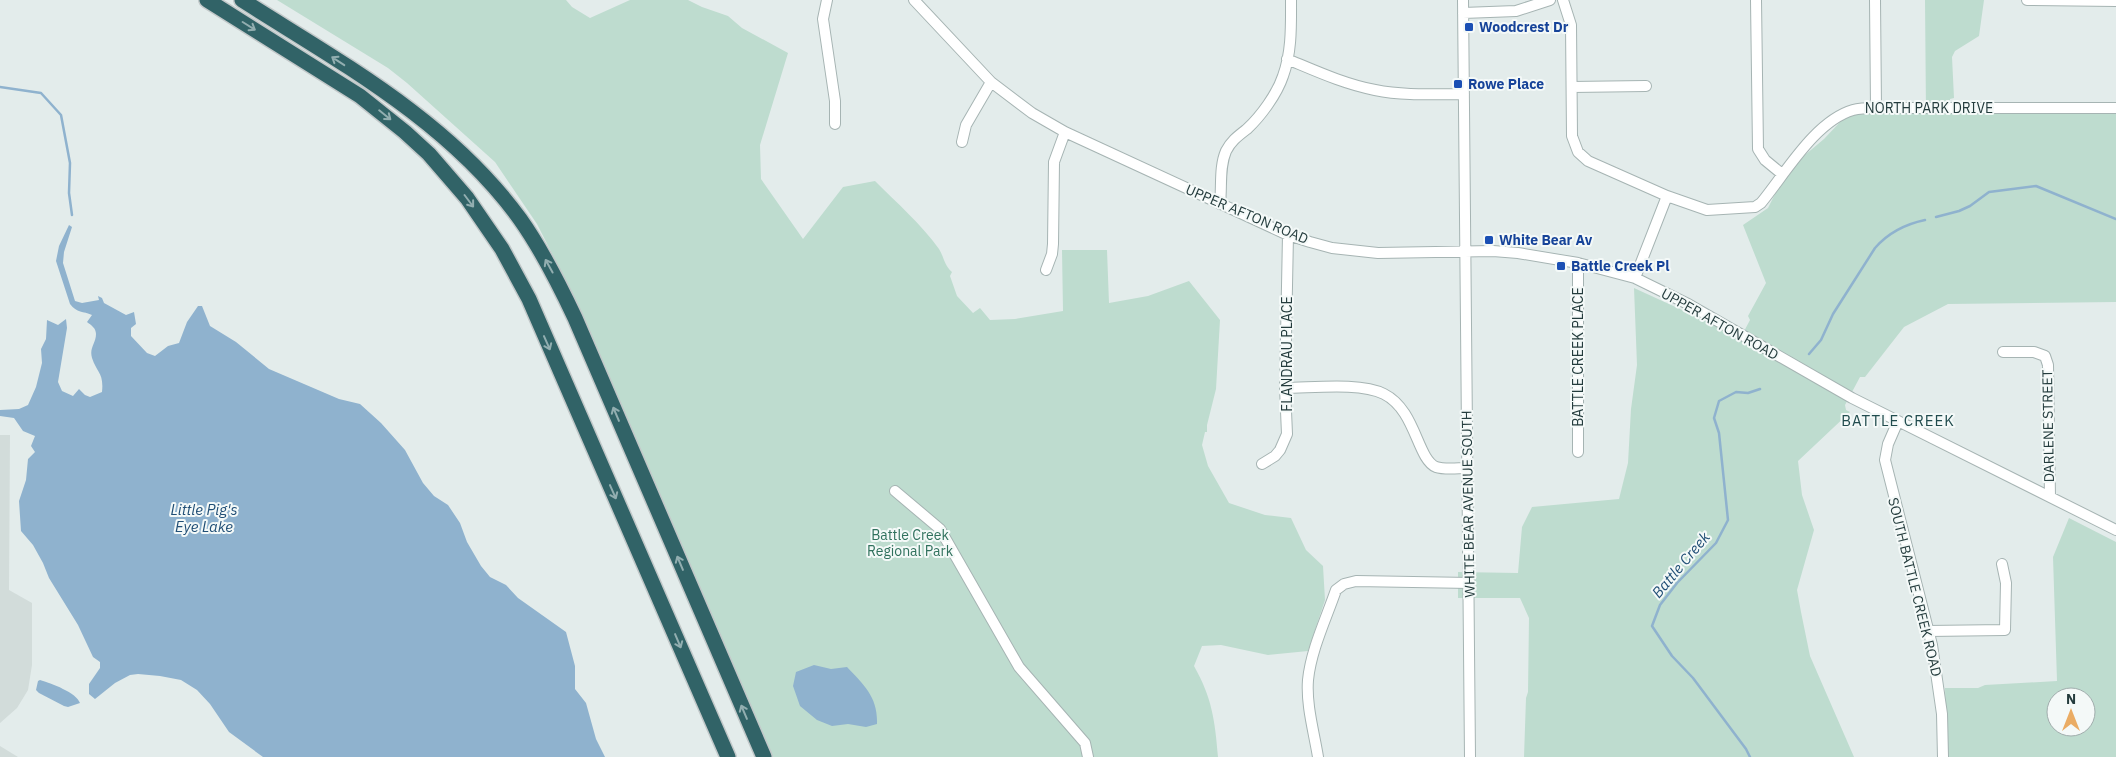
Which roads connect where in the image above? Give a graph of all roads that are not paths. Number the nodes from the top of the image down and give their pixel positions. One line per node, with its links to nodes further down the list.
1 (207, 0): 44 (highway, one-way to 44)
2 (242, 0): 45 (highway, one-way to 2)
3 (827, 0): 21 (street)
4 (914, 0): 15 (street, UPPER AFTON ROAD)
5 (1291, 0): 14 (street)
6 (1463, 0): 13 (street, WHITE BEAR AVENUE SOUTH)
7 (1550, 0): 13 (street)
8 (1563, 0): 17 (street)
9 (1756, 0): 24 (street)
10 (1876, 0): 19 (street)
11 (2027, 0): 12 (street)
12 (2116, 1)
13 (1463, 12): 18 (street, WHITE BEAR AVENUE SOUTH)
14 (1288, 59): 18 (street); 26 (street)
15 (991, 82): 22 (street, UPPER AFTON ROAD); 23 (street)
16 (1646, 86): 17 (street)
17 (1572, 87): 25 (street)
18 (1464, 94): 28 (street, WHITE BEAR AVENUE SOUTH)
19 (1876, 108): 20 (street, NORTH PARK DRIVE); 24 (street, NORTH PARK DRIVE)
20 (2116, 108)
21 (835, 124)
22 (1065, 132): 26 (street, UPPER AFTON ROAD); 30 (street)
23 (962, 142)
24 (1782, 174): 25 (street, NORTH PARK DRIVE)
25 (1667, 196): 31 (street)
26 (1220, 204): 27 (street, UPPER AFTON ROAD)
27 (1288, 234): 28 (street, UPPER AFTON ROAD); 33 (street, FLANDRAU PLACE)
28 (1466, 252): 29 (street, UPPER AFTON ROAD); 37 (street, WHITE BEAR AVENUE SOUTH)
29 (1578, 263): 31 (street, UPPER AFTON ROAD); 35 (street, BATTLE CREEK PLACE)
30 (1046, 270)
31 (1635, 278): 34 (street, UPPER AFTON ROAD)
32 (2003, 352): 39 (street, DARLENE STREET)
33 (1285, 388): 36 (street, FLANDRAU PLACE); 37 (street)
34 (1898, 421): 39 (street, UPPER AFTON ROAD); 43 (street, SOUTH BATTLE CREEK ROAD)
35 (1578, 452)
36 (1262, 464)
37 (1467, 468): 42 (street, WHITE BEAR AVENUE SOUTH)
38 (894, 491): 46 (street)
39 (2050, 497): 40 (street, UPPER AFTON ROAD)
40 (2116, 530)
41 (2002, 564): 43 (street)
42 (1470, 583): 47 (street); 48 (street, WHITE BEAR AVENUE SOUTH)
43 (1928, 631): 49 (street, SOUTH BATTLE CREEK ROAD)
44 (728, 757)
45 (764, 757)
46 (1088, 757)
47 (1318, 757)
48 (1470, 757)
49 (1942, 757)

